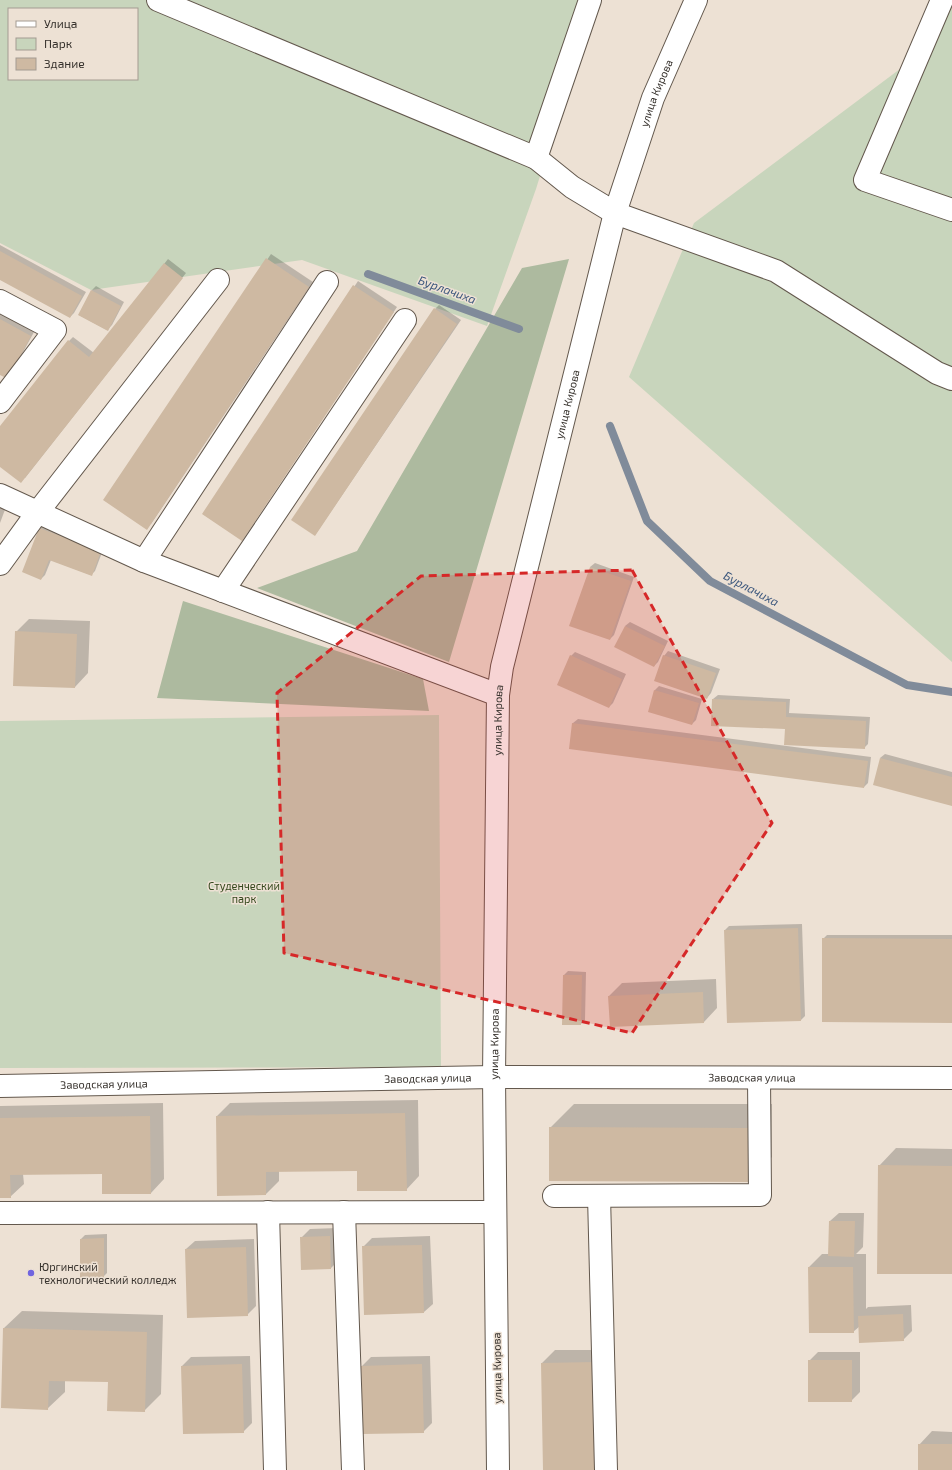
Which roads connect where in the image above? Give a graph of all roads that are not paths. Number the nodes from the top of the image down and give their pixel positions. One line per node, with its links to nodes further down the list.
1 (158, 0): 5 (street)
2 (590, 0): 5 (street)
3 (696, 0): 7 (street, улица Кирова)
4 (942, 0): 6 (street)
5 (536, 158): 7 (street)
6 (952, 210)
7 (615, 213): 12 (street); 19 (street, улица Кирова)
8 (218, 280): 15 (street)
9 (327, 282): 16 (street)
10 (0, 301): 13 (street)
11 (405, 320): 18 (street)
12 (952, 378)
13 (1, 399)
14 (0, 495): 15 (street)
15 (37, 513): 16 (street); 17 (street)
16 (144, 561): 18 (street)
17 (0, 564)
18 (223, 591): 19 (street)
19 (498, 695): 20 (street, улица Кирова)
20 (494, 1077): 21 (street, Заводская улица); 23 (street, Заводская улица); 28 (street, улица Кирова)
21 (759, 1078): 22 (street, Заводская улица); 25 (street)
22 (952, 1078)
23 (0, 1086)
24 (554, 1196): 25 (street)
25 (599, 1196): 33 (street)
26 (268, 1212): 27 (street); 29 (street); 30 (street)
27 (344, 1212): 28 (street); 31 (street)
28 (495, 1212): 32 (street, улица Кирова)
29 (0, 1213)
30 (275, 1470)
31 (353, 1470)
32 (498, 1470)
33 (606, 1470)

